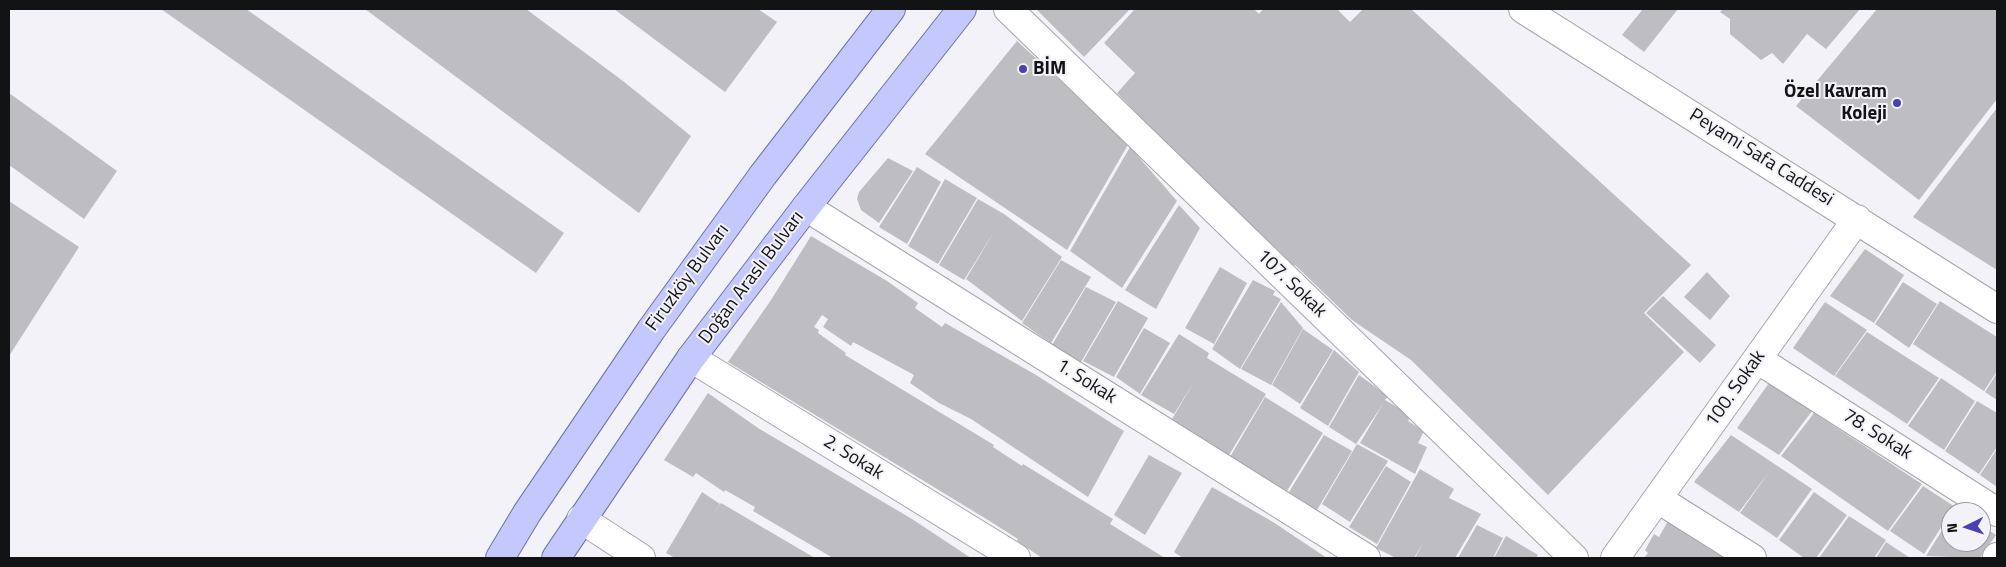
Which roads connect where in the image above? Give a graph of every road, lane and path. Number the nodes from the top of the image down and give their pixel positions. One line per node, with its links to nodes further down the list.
1 (891, 9): 15 (main road, Firuzköy Bulvarı)
2 (947, 9): 6 (main road)
3 (962, 9): 6 (main road, Doğan Araslı Bulvarı)
4 (1008, 9): 20 (street, 107. Sokak)
5 (1523, 9): 8 (street, Peyami Safa Caddesi)
6 (938, 40): 7 (main road, Doğan Araslı Bulvarı)
7 (806, 207): 10 (main road, Doğan Araslı Bulvarı); 19 (street, 1. Sokak)
8 (1857, 219): 9 (street, Peyami Safa Caddesi); 11 (street, 100. Sokak)
9 (1997, 309)
10 (691, 358): 14 (main road, Doğan Araslı Bulvarı); 18 (street, 2. Sokak)
11 (1757, 359): 12 (street, 100. Sokak); 13 (street, 78. Sokak)
12 (1658, 499): 21 (street, 100. Sokak); 22 (street)
13 (1997, 512)
14 (581, 520): 16 (main road, Doğan Araslı Bulvarı); 17 (street)
15 (500, 558)
16 (556, 558)
17 (641, 558)
18 (1016, 558)
19 (1366, 558)
20 (1574, 558)
21 (1615, 558)
22 (1752, 558)

